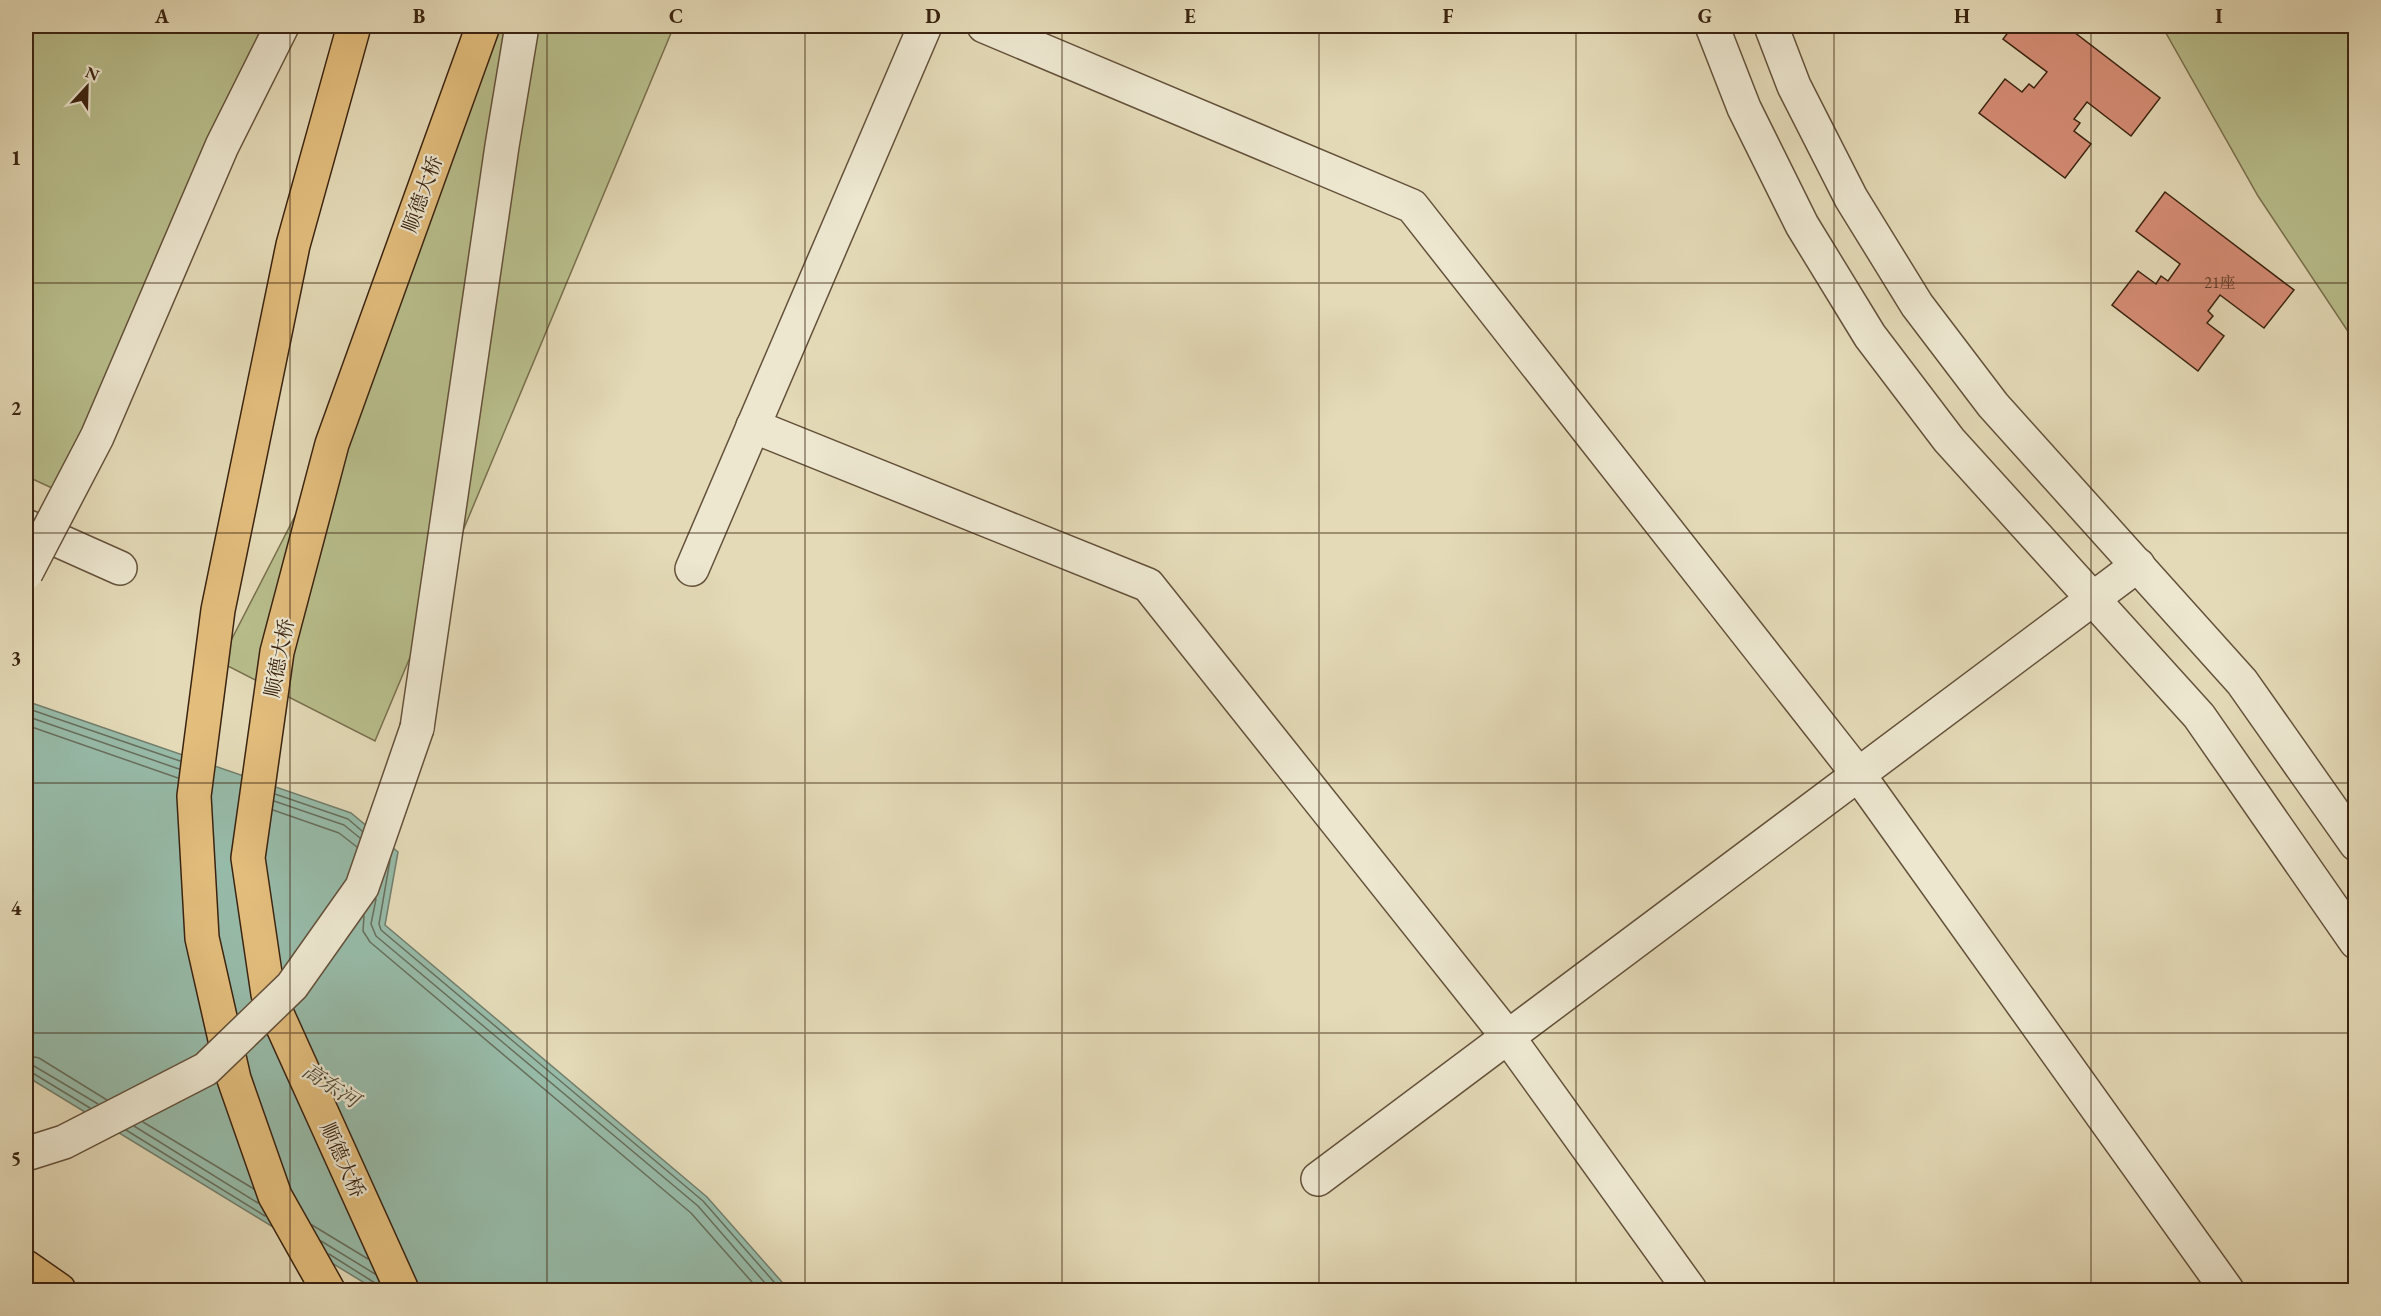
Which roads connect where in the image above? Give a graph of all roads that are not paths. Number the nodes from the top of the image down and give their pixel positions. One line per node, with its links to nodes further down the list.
1 (282, 26): 14 (street, bridge)
2 (354, 26): 24 (main road)
3 (483, 26): 25 (main road, 顺德大桥)
4 (522, 26): 20 (street, bridge)
5 (925, 26): 9 (street)
6 (984, 26): 16 (street)
7 (1712, 26): 15 (street)
8 (1771, 26): 11 (street)
9 (753, 426): 13 (street); 19 (street)
10 (26, 526): 12 (street)
11 (2138, 565): 15 (street); 17 (street)
12 (120, 568)
13 (692, 569)
14 (26, 573)
15 (2093, 598): 16 (street); 18 (street)
16 (1857, 774): 19 (street); 27 (street)
17 (2355, 844)
18 (2355, 942)
19 (1508, 1037): 21 (street); 26 (street)
20 (26, 1154)
21 (1318, 1179)
22 (26, 1267): 23 (main road)
23 (59, 1290)
24 (328, 1290)
25 (402, 1290)
26 (1690, 1290)
27 (2227, 1290)

